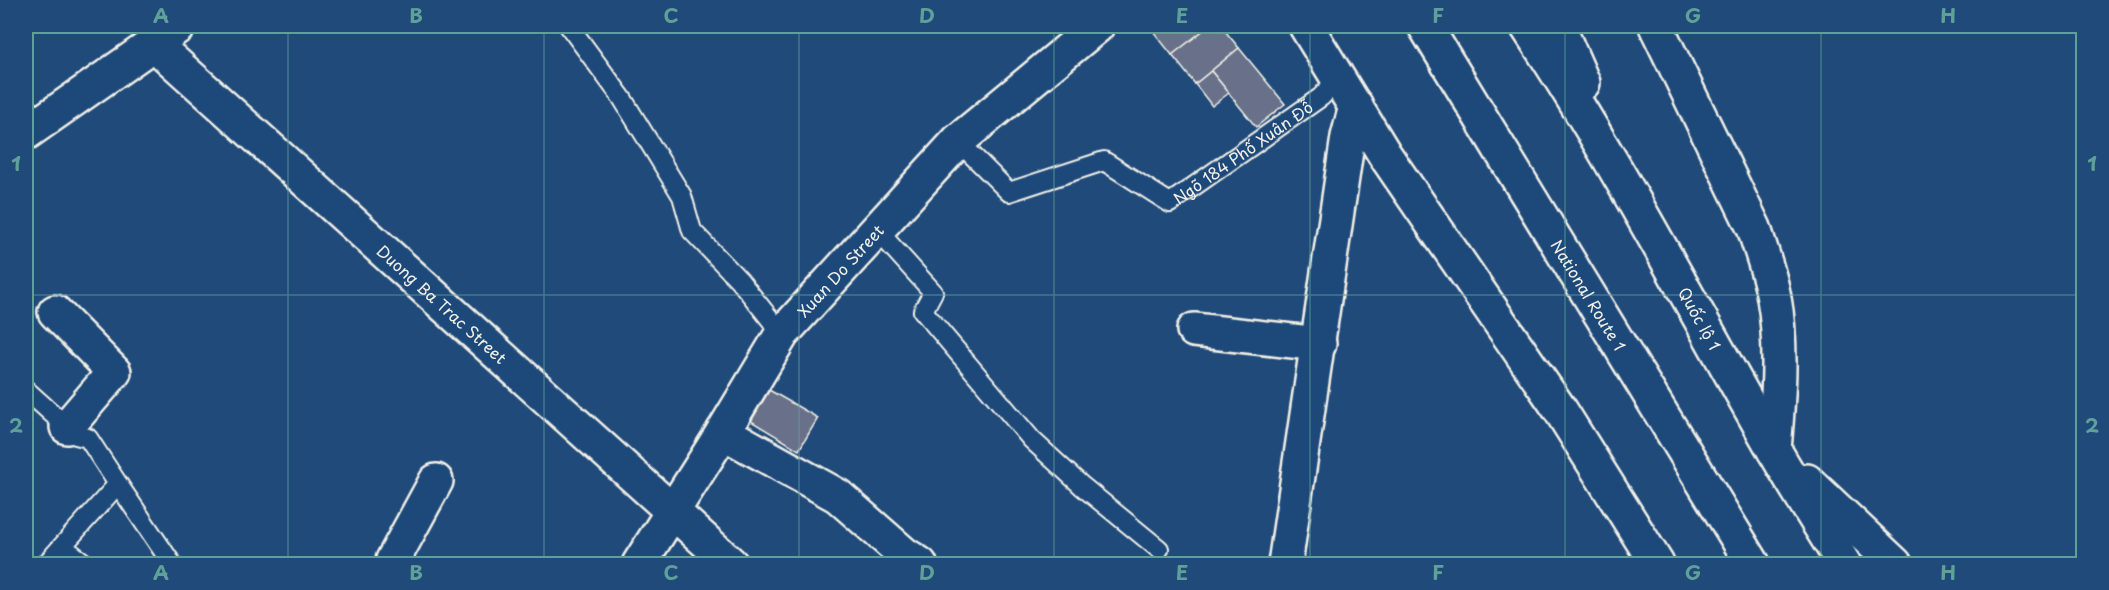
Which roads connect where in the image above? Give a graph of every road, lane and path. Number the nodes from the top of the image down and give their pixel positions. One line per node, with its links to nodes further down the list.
1 (569, 26): 17 (lane)
2 (1097, 26): 12 (main road, Xuan Do Street)
3 (1306, 26): 9 (main road)
4 (1527, 26): 13 (main road)
5 (1558, 26): 13 (main road)
6 (1656, 26): 22 (main road)
7 (1429, 34): 28 (main road, National Route 1)
8 (166, 35): 11 (main road); 25 (main road, Duong Ba Trac Street)
9 (1339, 78): 10 (main road); 12 (lane, Ngõ 184 Phố Xuân Đỗ)
10 (1356, 106): 18 (main road); 37 (main road)
11 (26, 133)
12 (958, 141): 14 (main road, Xuan Do Street)
13 (1627, 186): 22 (main road, Quốc lộ 1)
14 (877, 230): 17 (main road, Xuan Do Street); 27 (lane)
15 (55, 312): 20 (main road)
16 (1194, 330): 18 (main road)
17 (782, 334): 21 (main road, Xuan Do Street)
18 (1319, 344): 36 (main road)
19 (26, 390): 20 (lane)
20 (67, 427): 24 (lane)
21 (723, 432): 25 (main road, Xuan Do Street); 35 (main road)
22 (1774, 450): 38 (main road); 39 (main road)
23 (436, 481): 32 (main road)
24 (118, 484): 26 (lane); 31 (lane)
25 (672, 511): 33 (main road, Xuan Do Street); 34 (main road, Duong Ba Trac Street)
26 (63, 547): 29 (lane); 30 (lane)
27 (1159, 549)
28 (1747, 557)
29 (46, 564)
30 (86, 564)
31 (172, 564)
32 (397, 564)
33 (639, 564)
34 (731, 564)
35 (920, 564)
36 (1285, 564)
37 (1657, 564)
38 (1844, 564)
39 (1895, 564)

